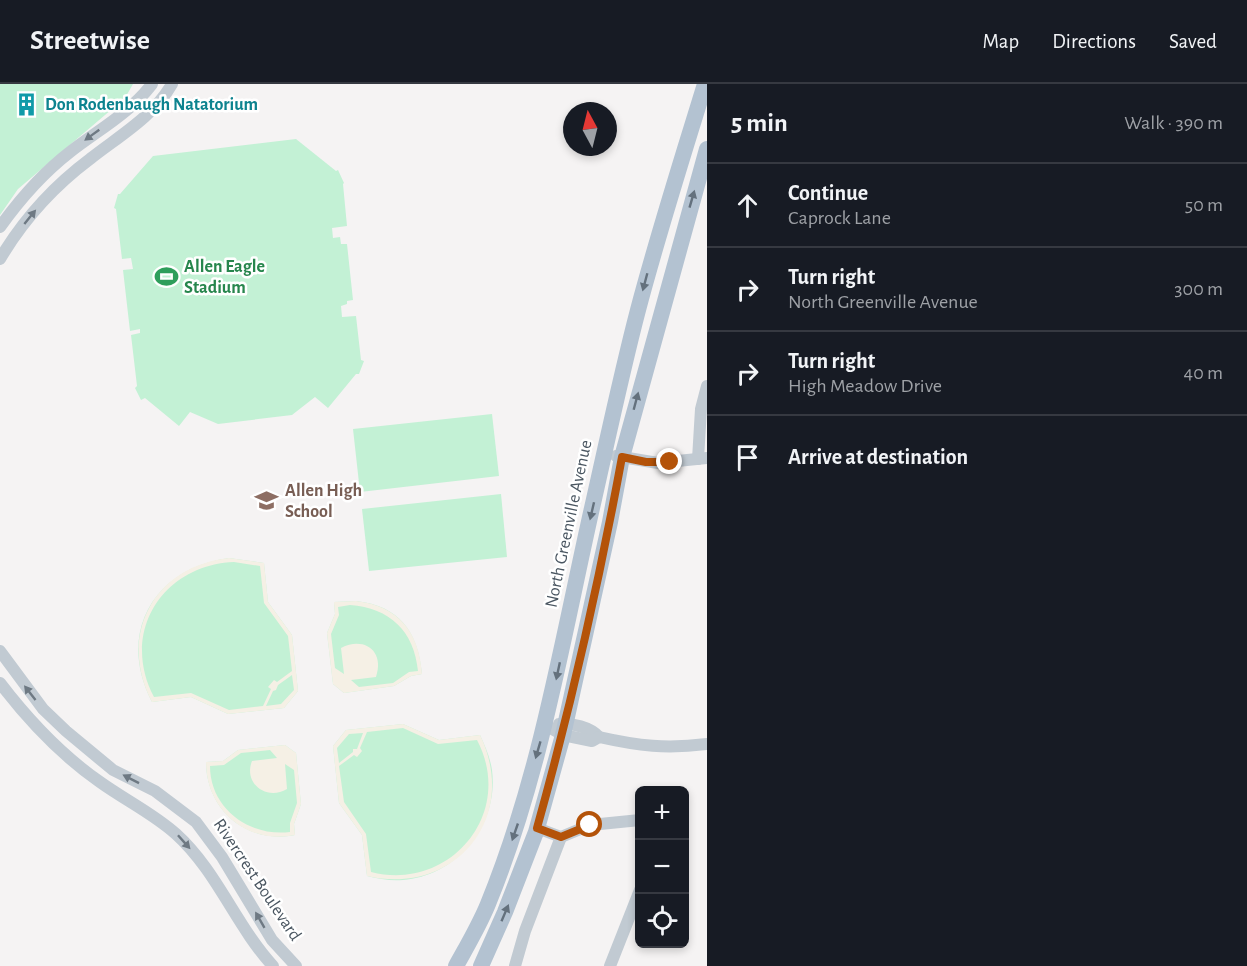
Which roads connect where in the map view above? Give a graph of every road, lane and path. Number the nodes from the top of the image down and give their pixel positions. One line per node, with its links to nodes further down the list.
1 (152, 84): 4 (street)
2 (172, 84): 5 (street)
3 (705, 84): 7 (main road, North Greenville Avenue)
4 (116, 118): 5 (street); 8 (street, one-way to 8)
5 (126, 132): 10 (street, one-way to 5)
6 (707, 149): 9 (main road, one-way to 6)
7 (661, 226): 9 (main road); 12 (main road, North Greenville Avenue, one-way to 12)
8 (0, 227)
9 (683, 234): 13 (main road, one-way to 9)
10 (0, 259)
11 (707, 386): 14 (street)
12 (604, 454): 13 (street); 17 (main road, North Greenville Avenue, one-way to 17)
13 (622, 457): 14 (street); 18 (main road)
14 (702, 458)
15 (0, 651): 25 (street, Rivercrest Boulevard, one-way to 15)
16 (0, 683): 24 (street, Rivercrest Boulevard, one-way to 24)
17 (546, 725): 18 (street); 26 (main road, North Greenville Avenue, one-way to 26)
18 (565, 729): 19 (street); 21 (main road)
19 (707, 744)
20 (635, 820): 22 (street)
21 (537, 828): 22 (street); 27 (main road, one-way to 21)
22 (561, 837): 28 (street)
23 (637, 894): 29 (street)
24 (273, 966)
25 (296, 966)
26 (456, 966)
27 (481, 966)
28 (515, 966)
29 (610, 966)

